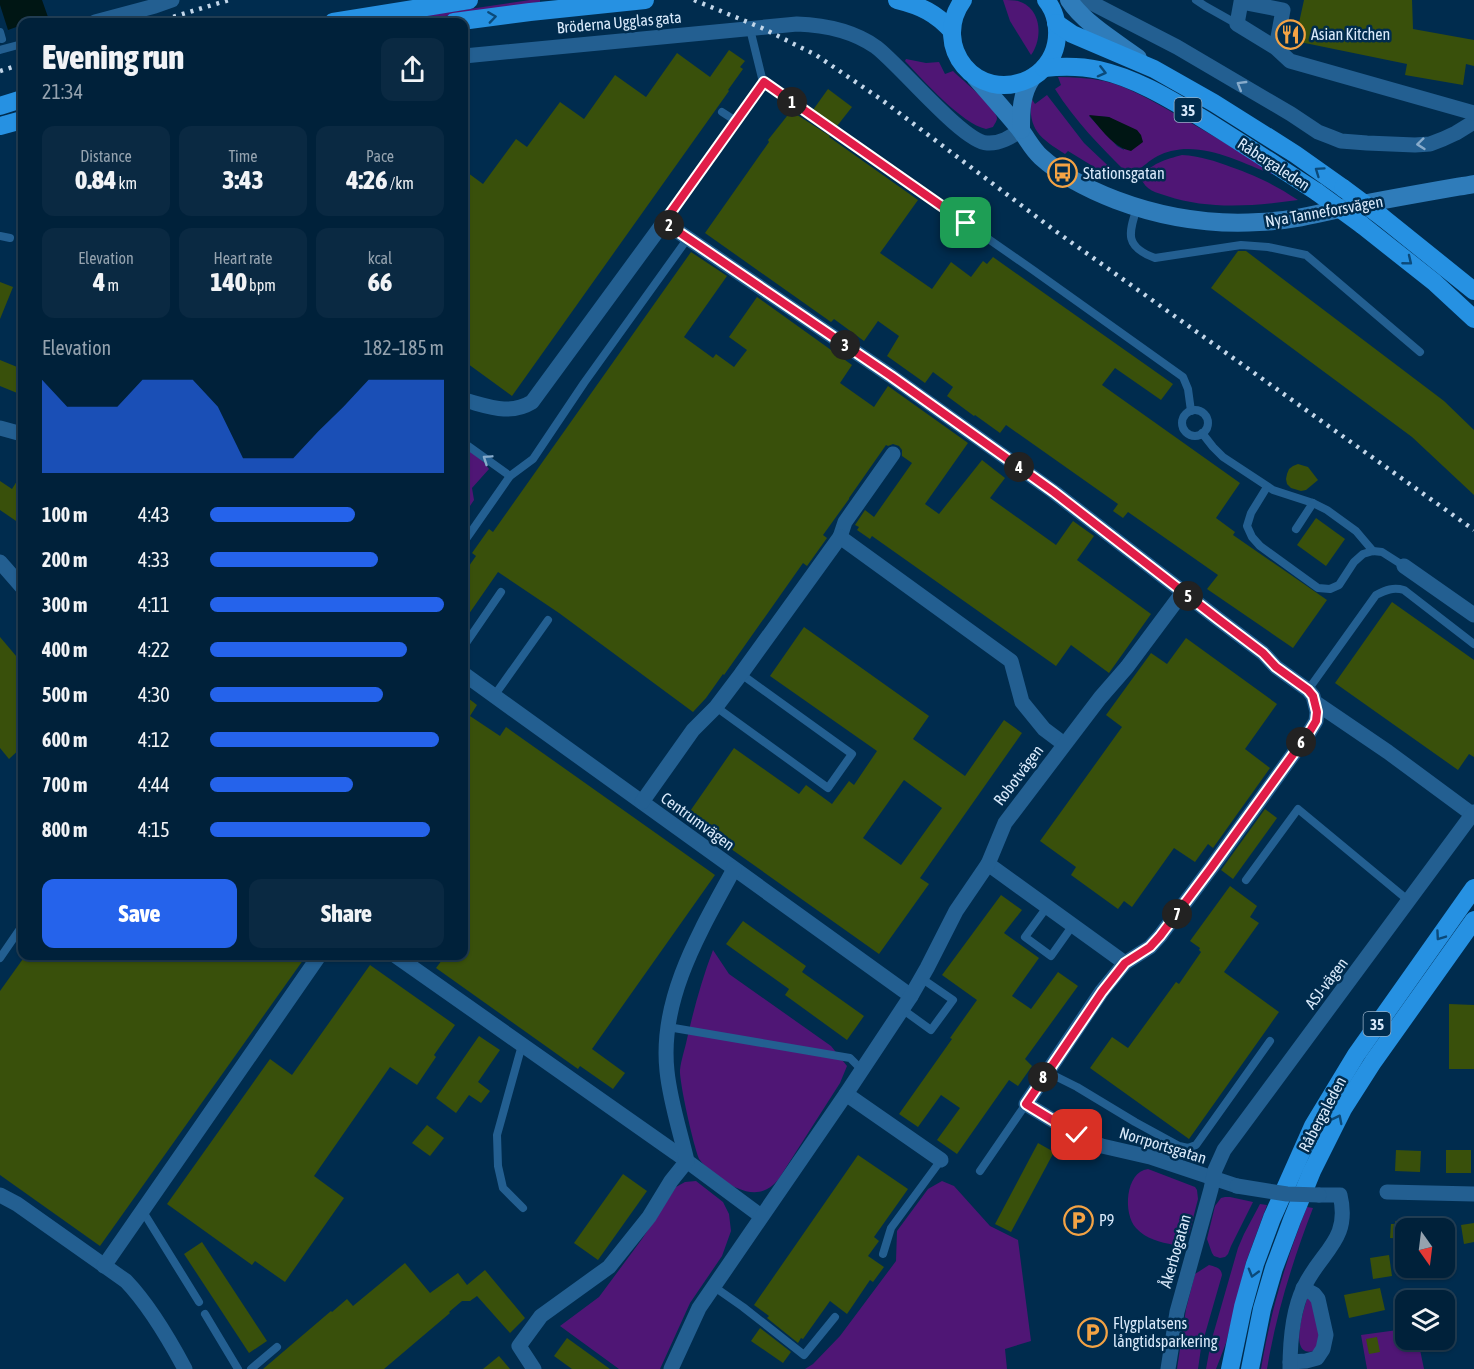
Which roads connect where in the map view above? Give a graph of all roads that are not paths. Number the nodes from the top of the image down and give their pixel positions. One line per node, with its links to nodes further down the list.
1 (171, 0): 10 (street)
2 (469, 0): 11 (main road)
3 (645, 0): 12 (main road, one-way to 3)
4 (897, 0): 16 (main road)
5 (963, 0): 16 (main road)
6 (1070, 0): 21 (main road)
7 (1086, 0): 31 (street, one-way to 7)
8 (1196, 0): 14 (lane)
9 (1048, 2): 13 (main road)
10 (110, 18)
11 (358, 18)
12 (468, 20)
13 (1056, 22): 21 (main road, Råbergaleden / 35); 22 (main road)
14 (1237, 24): 18 (street); 18 (street)
15 (750, 29): 20 (street, Bröderna Ugglas gata); 24 (lane); 33 (street, Bröderna Ugglas gata)
16 (951, 31): 23 (main road)
17 (18, 45): 19 (lane)
18 (1276, 48): 28 (street)
19 (0, 50)
20 (468, 56)
21 (1154, 69): 40 (main road, Råbergaleden / 35, one-way to 21, bridge)
22 (1038, 73): 23 (main road, 35); 33 (main road); 41 (main road, Råbergaleden / 35, one-way to 41, bridge)
23 (975, 76): 33 (main road, Nya Tanneforsvägen)
24 (764, 82): 30 (lane); 44 (lane)
25 (18, 100): 26 (main road)
26 (0, 106)
27 (722, 112): 30 (lane)
28 (1474, 113)
29 (18, 121): 32 (main road)
30 (736, 121): 36 (lane)
31 (1474, 122)
32 (0, 127)
33 (1021, 130): 35 (main road, Nya Tanneforsvägen)
34 (1474, 184): 35 (main road, Nya Tanneforsvägen)
35 (1137, 208): 42 (lane)
36 (664, 222): 39 (street); 43 (street)
37 (0, 236): 38 (lane)
38 (10, 238)
39 (688, 238): 50 (lane); 61 (street)
40 (1474, 291)
41 (1474, 319)
42 (1420, 352)
43 (468, 400)
44 (1191, 411): 47 (lane); 47 (lane)
45 (0, 428): 46 (street)
46 (18, 433)
47 (1202, 433): 51 (lane)
48 (468, 446): 50 (lane, one-way to 48)
49 (893, 454): 55 (street)
50 (510, 476): 54 (lane)
51 (1267, 487): 52 (lane); 56 (lane)
52 (1313, 503): 53 (lane); 56 (lane)
53 (1296, 529)
54 (468, 536)
55 (840, 537): 66 (street); 71 (street)
56 (1373, 552): 58 (lane)
57 (0, 562): 59 (street)
58 (1404, 567): 62 (street)
59 (18, 582)
60 (501, 592): 64 (lane)
61 (1183, 592): 69 (street); 71 (street, Robotvägen)
62 (1474, 615)
63 (548, 620): 68 (lane)
64 (468, 640)
65 (1474, 644): 69 (lane)
66 (741, 674): 70 (street); 70 (lane)
67 (468, 677): 68 (street, Centrumvägen)
68 (494, 696): 72 (street, Centrumvägen)
69 (1312, 697): 73 (street); 86 (street)
70 (716, 707): 72 (street)
71 (1064, 744): 74 (street, Robotvägen)
72 (642, 802): 75 (street, Centrumvägen)
73 (1473, 813): 78 (street, ASJ-vägen)
74 (988, 864): 79 (street); 87 (street, Robotvägen)
75 (734, 869): 88 (street, Centrumvägen); 90 (street)
76 (1246, 880): 78 (lane)
77 (1474, 888): 122 (main road, Råbergaleden / 35, one-way to 122)
78 (1409, 901): 100 (street, ASJ-vägen)
79 (1047, 907): 81 (street); 81 (lane)
80 (1474, 920): 123 (main road, Råbergaleden / 35, one-way to 80)
81 (1073, 925): 86 (street)
82 (18, 932): 83 (lane)
83 (0, 958)
84 (316, 960): 105 (street)
85 (402, 960): 92 (street)
86 (1125, 963): 94 (street)
87 (921, 978): 88 (street, Robotvägen); 89 (lane)
88 (911, 996): 89 (street, Robotvägen)
89 (902, 1010): 93 (street, Robotvägen)
90 (666, 1027): 93 (lane); 98 (street)
91 (1270, 1041): 94 (lane)
92 (522, 1045): 98 (street); 104 (lane)
93 (862, 1070): 95 (street, Robotvägen)
94 (1047, 1072): 96 (street)
95 (846, 1094): 97 (street); 106 (street, Robotvägen)
96 (1026, 1104): 99 (lane); 100 (street, Norrportsgatan)
97 (941, 1160): 107 (lane)
98 (687, 1161): 106 (street); 119 (street)
99 (980, 1171)
100 (1213, 1179): 110 (street, Norrportsgatan, bridge); 121 (street, Åkerbogatan)
101 (1387, 1192): 102 (street)
102 (1474, 1194)
103 (0, 1195): 108 (street)
104 (523, 1208)
105 (142, 1210): 108 (street); 111 (lane)
106 (761, 1216): 109 (street, Robotvägen)
107 (884, 1254)
108 (104, 1266): 116 (street)
109 (713, 1286): 113 (lane); 120 (street, Robotvägen)
110 (1304, 1288): 115 (street); 115 (street)
111 (199, 1302)
112 (206, 1314): 117 (lane)
113 (835, 1317)
114 (277, 1347): 118 (lane)
115 (1290, 1366)
116 (185, 1369)
117 (238, 1369)
118 (251, 1369)
119 (534, 1369)
120 (670, 1369)
121 (1168, 1369)
122 (1230, 1369)
123 (1250, 1369)

